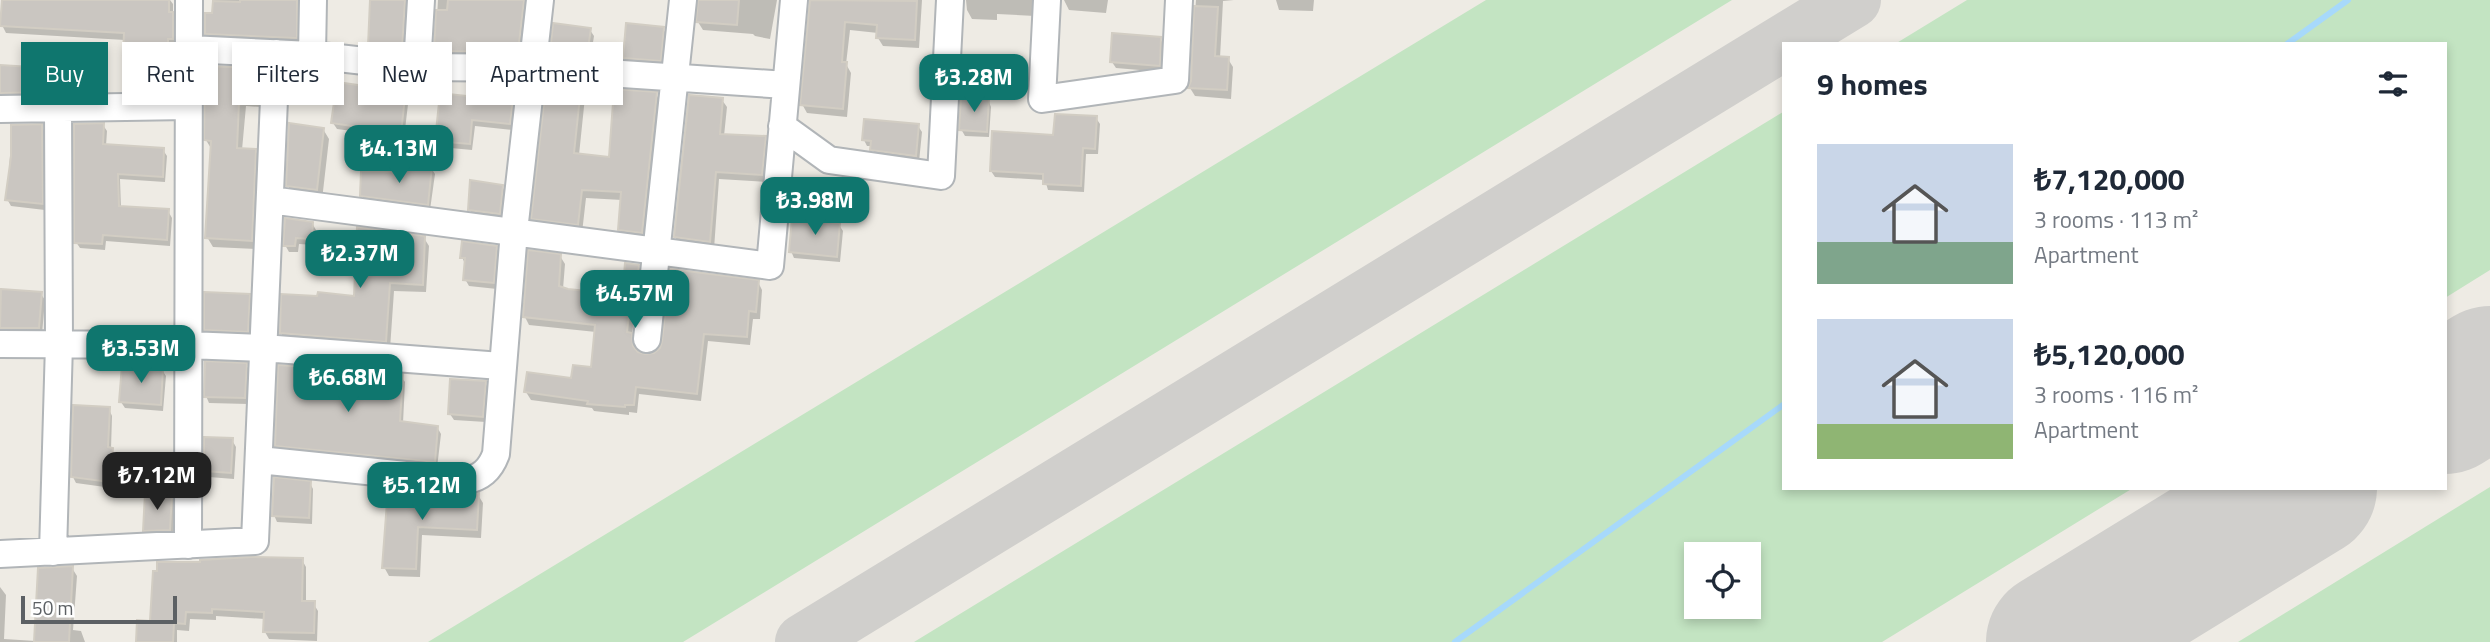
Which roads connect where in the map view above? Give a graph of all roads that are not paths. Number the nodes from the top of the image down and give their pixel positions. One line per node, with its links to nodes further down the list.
1 (189, 0): 10 (street)
2 (313, 0): 11 (street)
3 (421, 0): 12 (street)
4 (540, 0): 13 (street)
5 (683, 0): 15 (street)
6 (794, 0): 16 (street)
7 (950, 0): 22 (street)
8 (1047, 0): 9 (street)
9 (1179, 0)
10 (189, 42)
11 (312, 42)
12 (418, 42)
13 (536, 42)
14 (623, 74): 15 (street)
15 (674, 77): 16 (street); 25 (street)
16 (786, 85): 22 (street)
17 (274, 105): 23 (street)
18 (529, 105): 24 (street)
19 (188, 106): 20 (street); 29 (street)
20 (58, 108): 21 (street); 28 (street)
21 (0, 109)
22 (782, 126): 25 (street)
23 (270, 200): 24 (street); 30 (street)
24 (514, 230): 25 (street); 31 (street)
25 (656, 250): 26 (street)
26 (647, 339)
27 (0, 344): 28 (street)
28 (59, 344): 29 (street); 34 (street)
29 (188, 345): 30 (street); 33 (street)
30 (263, 348): 31 (street); 32 (street)
31 (501, 366): 32 (street)
32 (259, 460): 33 (street)
33 (188, 545): 34 (street)
34 (53, 552): 35 (street)
35 (0, 554)

